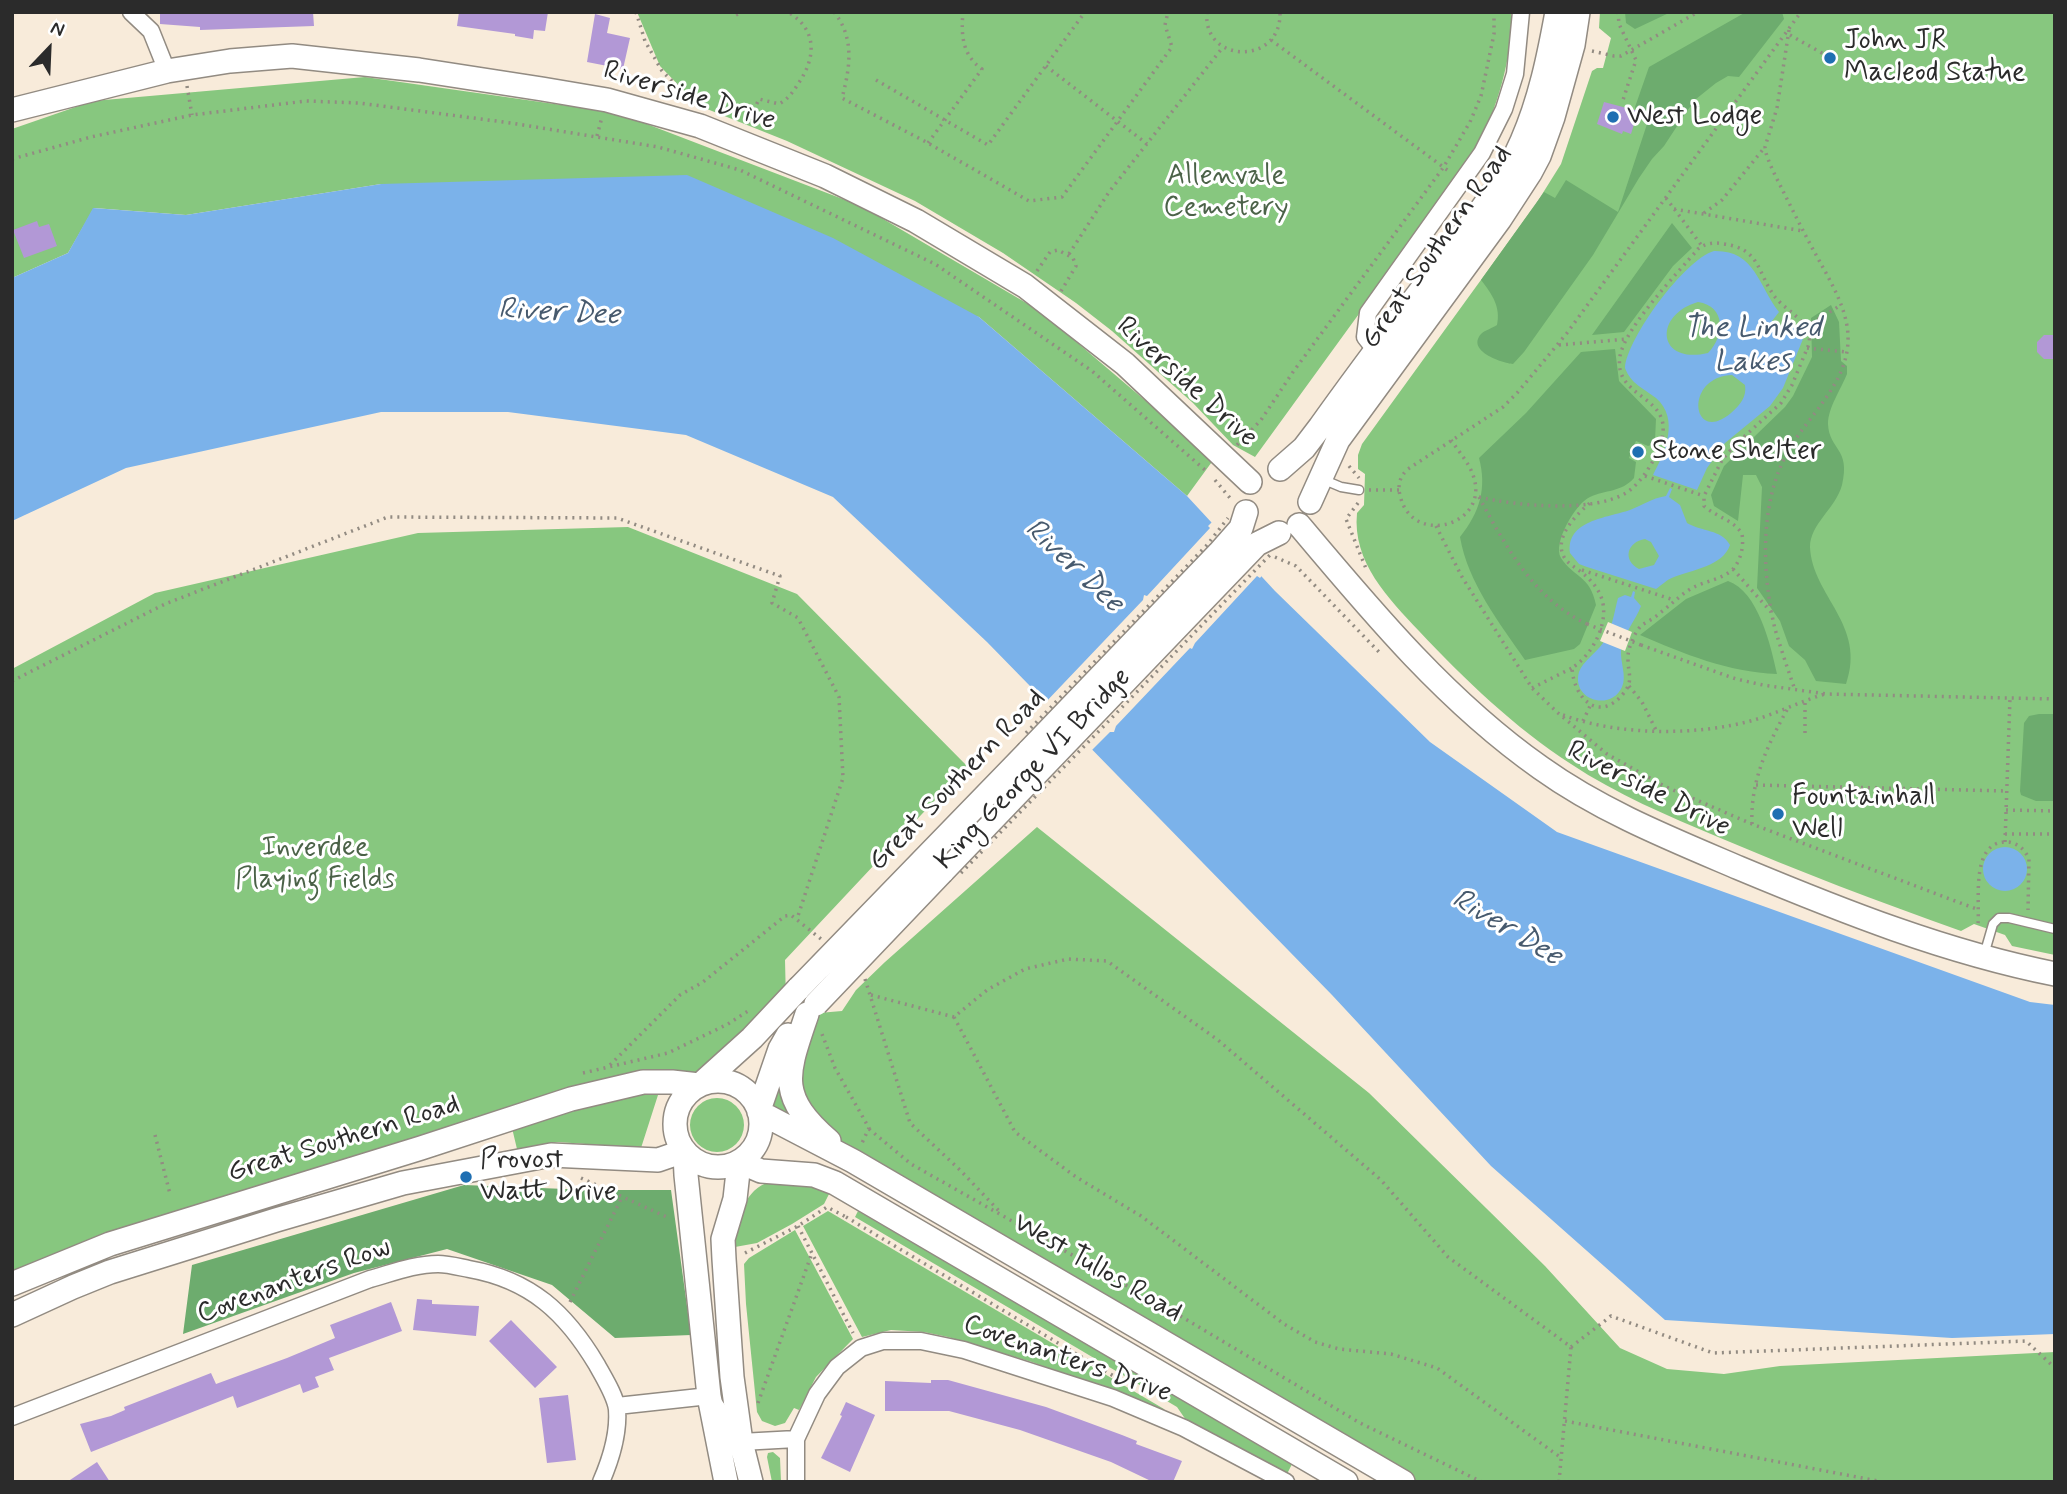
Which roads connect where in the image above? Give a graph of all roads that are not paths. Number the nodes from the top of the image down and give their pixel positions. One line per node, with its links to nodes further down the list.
1 (131, 12): 5 (street)
2 (1521, 12): 7 (street)
3 (1557, 12): 7 (main road, Great Southern Road)
4 (1578, 12): 9 (main road, Great Southern Road)
5 (176, 74): 6 (main road, Riverside Drive); 10 (main road, Riverside Drive)
6 (12, 110)
7 (1376, 351): 8 (main road, Great Southern Road)
8 (1280, 468): 10 (main road, Great Southern Road); 12 (main road)
9 (1321, 479): 11 (lane); 12 (main road, Great Southern Road)
10 (1251, 482): 13 (main road)
11 (1359, 490)
12 (1310, 502): 14 (main road, Great Southern Road)
13 (1249, 527): 14 (main road, Great Southern Road); 14 (main road); 18 (main road, Great Southern Road, bridge)
14 (1289, 529): 16 (main road, Riverside Drive)
15 (2055, 929): 16 (lane)
16 (1983, 958): 17 (main road, Riverside Drive)
17 (2055, 974)
18 (810, 1008): 19 (main road, Great Southern Road); 20 (main road, Great Southern Road); 22 (main road)
19 (700, 1085): 20 (main road); 21 (main road); 24 (main road, Great Southern Road)
20 (759, 1111): 22 (main road, West Tullos Road); 23 (main road)
21 (685, 1153): 23 (main road); 25 (main road, Great Southern Road); 26 (main road)
22 (853, 1161): 37 (main road, West Tullos Road)
23 (740, 1162): 30 (main road); 36 (main road, West Tullos Road)
24 (12, 1284)
25 (12, 1315)
26 (709, 1396): 27 (street); 30 (street); 32 (main road)
27 (617, 1406): 28 (street, Covenanters Row); 31 (street)
28 (12, 1417)
29 (796, 1439): 30 (street); 34 (street); 35 (street, Covenanters Drive)
30 (741, 1442): 33 (main road)
31 (601, 1482)
32 (726, 1482)
33 (751, 1482)
34 (796, 1482)
35 (1286, 1482)
36 (1346, 1482)
37 (1403, 1482)

